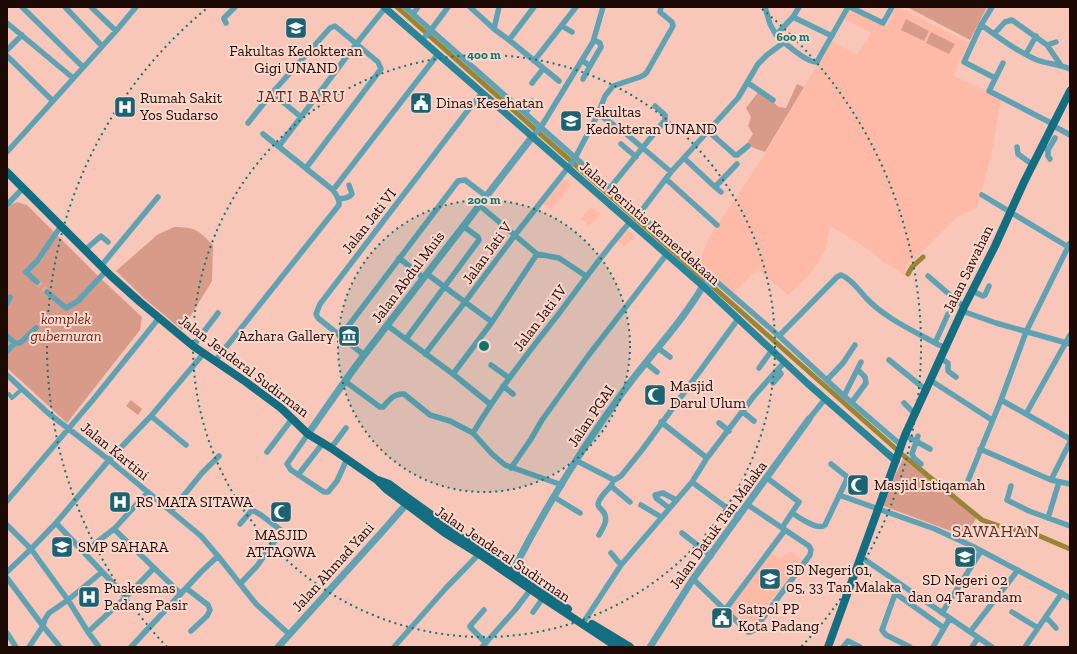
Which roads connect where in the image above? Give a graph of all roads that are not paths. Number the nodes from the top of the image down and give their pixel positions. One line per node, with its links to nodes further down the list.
1 (22, 7): 53 (street)
2 (65, 7): 42 (street)
3 (91, 7): 29 (street)
4 (405, 7): 21 (street)
5 (418, 7): 21 (street)
6 (448, 7): 28 (street)
7 (470, 7): 27 (street)
8 (499, 7): 27 (street)
9 (534, 7): 37 (street)
10 (576, 7): 26 (street)
11 (603, 7): 38 (street)
12 (661, 7): 70 (street, Jalan Jati V)
13 (765, 7): 33 (street)
14 (799, 7): 22 (street)
15 (849, 7): 16 (street); 34 (street)
16 (892, 7)
17 (992, 7): 25 (street)
18 (134, 8): 29 (street)
19 (232, 8): 24 (street)
20 (385, 8): 36 (main road, Jalan Perintis Kemerdekaan); 40 (street)
21 (413, 14): 28 (street)
22 (793, 17): 33 (street); 34 (street)
23 (7, 23): 32 (street)
24 (226, 23)
25 (981, 25): 31 (street); 57 (street)
26 (562, 26): 30 (street); 48 (street)
27 (494, 29): 37 (street)
28 (430, 30): 36 (street); 69 (street)
29 (116, 31): 42 (street)
30 (572, 32)
31 (994, 34): 35 (street); 46 (street)
32 (22, 35): 44 (street); 56 (street)
33 (776, 35): 41 (street)
34 (832, 36): 41 (street)
35 (1036, 36): 43 (street); 46 (street)
36 (423, 38): 45 (main road, Jalan Perintis Kemerdekaan)
37 (509, 40): 48 (street)
38 (594, 40): 49 (street); 52 (street)
39 (1056, 42): 43 (street)
40 (357, 43): 63 (street); 71 (street); 93 (street)
41 (783, 43): 61 (street)
42 (102, 46): 53 (street)
43 (1047, 46): 51 (street)
44 (7, 50)
45 (438, 54): 64 (main road, Jalan Perintis Kemerdekaan); 103 (street)
46 (1026, 54): 51 (street)
47 (7, 56): 66 (street)
48 (534, 61): 54 (street)
49 (583, 61): 52 (street); 74 (street)
50 (1003, 63): 57 (street)
51 (1060, 64): 55 (street)
52 (590, 66): 58 (street)
53 (83, 67): 56 (street)
54 (543, 69): 59 (street); 60 (street)
55 (1070, 69)
56 (73, 78): 66 (street)
57 (995, 78): 73 (street)
58 (583, 79)
59 (559, 81)
60 (532, 83)
61 (748, 83): 65 (street); 75 (street)
62 (1070, 91): 73 (main road, Jalan Sawahan)
63 (272, 94): 71 (street); 72 (street)
64 (482, 94): 78 (main road, Jalan Perintis Kemerdekaan); 149 (street, Jalan Jati VI)
65 (773, 100)
66 (53, 101): 86 (street)
67 (532, 101): 69 (street)
68 (655, 106): 84 (street)
69 (525, 113): 74 (street)
70 (598, 114): 84 (street); 90 (street, Jalan Jati V)
71 (301, 117): 81 (street)
72 (248, 123)
73 (1053, 124): 77 (street); 85 (main road, Jalan Sawahan)
74 (541, 128): 78 (street); 90 (street)
75 (708, 131): 82 (street); 88 (street)
76 (262, 134): 81 (street)
77 (1070, 135)
78 (533, 136): 90 (main road, Jalan Perintis Kemerdekaan); 106 (street, Jalan Abdul Muis)
79 (1055, 138): 85 (street)
80 (621, 144): 87 (street)
81 (279, 146): 93 (street)
82 (748, 146)
83 (1017, 147): 92 (street)
84 (642, 148): 87 (street); 95 (street)
85 (1045, 148): 89 (street); 92 (main road, Jalan Sawahan)
86 (7, 152)
87 (636, 157): 96 (street)
88 (684, 158): 95 (street); 100 (street)
89 (1050, 159)
90 (572, 162): 102 (street); 113 (main road, Jalan Perintis Kemerdekaan); 117 (street, Jalan Jati V)
91 (737, 164): 100 (street)
92 (1033, 165): 111 (main road, Jalan Sawahan)
93 (306, 168): 103 (street)
94 (7, 172): 101 (main road, Jalan Jenderal Sudirman)
95 (671, 172): 98 (street)
96 (620, 176): 97 (street); 102 (street)
97 (628, 176)
98 (666, 180): 112 (street); 114 (street)
99 (349, 185): 108 (street)
100 (715, 186): 104 (street)
101 (23, 188): 109 (street); 115 (main road, Jalan Jenderal Sudirman)
102 (610, 188): 112 (street)
103 (333, 190): 108 (street)
104 (721, 192)
105 (982, 195): 111 (street)
106 (486, 196): 110 (street, Jalan Abdul Muis); 123 (street)
107 (158, 197): 124 (street)
108 (339, 198): 166 (street)
109 (7, 205)
110 (479, 205): 116 (street, Jalan Abdul Muis); 117 (street)
111 (1011, 212): 119 (street); 132 (main road, Jalan Sawahan)
112 (639, 214): 129 (street)
113 (630, 222): 122 (main road, Jalan Perintis Kemerdekaan); 126 (street, Jalan Jati IV)
114 (717, 225)
115 (61, 226): 120 (main road, Jalan Jenderal Sudirman); 128 (street)
116 (464, 226): 125 (street, Jalan Abdul Muis); 130 (street)
117 (515, 235): 121 (street); 135 (street, Jalan Jati V)
118 (108, 242): 120 (street)
119 (1069, 246): 145 (street)
120 (85, 250): 124 (main road, Jalan Jenderal Sudirman)
121 (537, 254): 126 (street); 142 (street)
122 (666, 254): 129 (main road, Jalan Perintis Kemerdekaan); 228 (street)
123 (399, 258): 125 (street); 149 (street)
124 (104, 268): 133 (street); 140 (main road, Jalan Jenderal Sudirman)
125 (425, 276): 130 (street); 143 (street, Jalan Abdul Muis)
126 (586, 276): 178 (street, Jalan Jati IV)
127 (928, 276): 137 (street)
128 (37, 282)
129 (709, 283): 141 (main road, Jalan Perintis Kemerdekaan); 148 (street); 157 (street, Jalan PGAI)
130 (444, 286): 135 (street); 150 (street)
131 (989, 286): 132 (street)
132 (972, 291): 137 (main road, Jalan Sawahan)
133 (47, 292)
134 (10, 297): 136 (street)
135 (466, 302): 142 (street); 161 (street, Jalan Jati V)
136 (7, 303)
137 (963, 309): 145 (street); 156 (main road, Jalan Sawahan)
138 (218, 313): 155 (street)
139 (948, 314): 152 (street)
140 (159, 318): 155 (main road, Jalan Jenderal Sudirman); 205 (street)
141 (738, 319): 158 (main road, Jalan Perintis Kemerdekaan); 202 (street)
142 (492, 322): 175 (street)
143 (388, 326): 150 (street); 162 (street, Jalan Abdul Muis)
144 (36, 328): 151 (street)
145 (1026, 332): 153 (street); 190 (street)
146 (1070, 335): 153 (street)
147 (7, 336): 151 (street)
148 (780, 336): 152 (street); 179 (street)
149 (340, 337): 162 (street, Jalan Jati VI)
150 (406, 339): 161 (street)
151 (15, 343): 159 (street)
152 (935, 343): 156 (street)
153 (1068, 343): 196 (street)
154 (855, 345): 179 (street)
155 (193, 346): 160 (main road, Jalan Jenderal Sudirman)
156 (945, 346): 164 (main road, Jalan Sawahan)
157 (658, 348): 163 (street); 169 (street, Jalan PGAI)
158 (772, 350): 167 (main road, Jalan Perintis Kemerdekaan); 171 (street)
159 (7, 352)
160 (204, 353): 166 (main road, Jalan Jenderal Sudirman); 197 (street)
161 (425, 354): 175 (street)
162 (364, 355): 181 (street, Jalan Abdul Muis)
163 (670, 357)
164 (940, 358): 177 (street); 180 (main road, Jalan Sawahan)
165 (889, 360): 185 (street)
166 (215, 361): 198 (main road, Jalan Jenderal Sudirman)
167 (785, 362): 172 (street); 189 (main road, Jalan Perintis Kemerdekaan)
168 (861, 362): 173 (street)
169 (646, 363): 174 (street); 225 (street, Jalan PGAI)
170 (491, 364): 178 (street)
171 (759, 368)
172 (778, 369): 182 (street); 194 (street)
173 (858, 370): 188 (street); 191 (street)
174 (657, 372)
175 (453, 374): 193 (street)
176 (7, 375): 184 (street, Jalan Kartini)
177 (956, 377)
178 (509, 378): 183 (street, Jalan Jati IV)
179 (827, 380): 188 (street)
180 (930, 380): 185 (main road, Jalan Sawahan); 200 (street)
181 (346, 382): 207 (street); 208 (street, Jalan Abdul Muis)
182 (773, 383)
183 (503, 386): 187 (street); 193 (street, Jalan Jati IV)
184 (22, 388): 186 (street); 205 (street, Jalan Kartini)
185 (926, 390): 195 (main road, Jalan Sawahan)
186 (9, 394)
187 (513, 394)
188 (844, 396): 191 (street)
189 (825, 399): 199 (street); 223 (main road, Jalan Perintis Kemerdekaan)
190 (1001, 400): 196 (street); 200 (street)
191 (852, 402): 215 (street)
192 (904, 403): 195 (street)
193 (490, 404): 207 (street, Jalan Jati IV)
194 (742, 412): 201 (street); 206 (street)
195 (916, 414): 209 (main road, Jalan Sawahan)
196 (1026, 414): 211 (street)
197 (151, 416): 214 (street); 224 (street)
198 (292, 419): 208 (main road, Jalan Jenderal Sudirman); 219 (street)
199 (809, 419): 230 (street, Jalan Datuk Tan Malaka)
200 (992, 420): 218 (street)
201 (754, 421)
202 (661, 422): 221 (street); 231 (street)
203 (719, 423): 206 (street)
204 (346, 428): 216 (street)
205 (69, 429): 224 (street, Jalan Kartini); 244 (street)
206 (729, 431): 221 (street)
207 (473, 433): 228 (street)
208 (308, 434): 213 (main road, Jalan Jenderal Sudirman); 229 (street)
209 (905, 435): 210 (street); 215 (main road, Jalan Sawahan)
210 (917, 439): 217 (street); 227 (street)
211 (1070, 439)
212 (1070, 442): 232 (street)
213 (323, 444): 216 (main road, Jalan Jenderal Sudirman); 229 (street)
214 (186, 446)
215 (901, 446): 223 (main road, Jalan Sawahan)
216 (332, 448): 222 (main road, Jalan Jenderal Sudirman)
217 (930, 449)
218 (980, 449): 232 (street); 239 (street)
219 (268, 452)
220 (219, 456): 251 (street)
221 (707, 458): 233 (street)
222 (346, 459): 229 (street); 245 (main road, Jalan Jenderal Sudirman)
223 (896, 459): 250 (main road, Jalan Sawahan)
224 (109, 460): 240 (street, Jalan Kartini); 257 (street)
225 (576, 461): 231 (street); 236 (street, Jalan PGAI)
226 (831, 464): 241 (street)
227 (921, 464)
228 (512, 468): 236 (street)
229 (298, 474)
230 (767, 478): 247 (street, Jalan Datuk Tan Malaka); 253 (street)
231 (614, 480): 237 (street)
232 (1051, 480): 234 (street)
233 (692, 482): 243 (street); 255 (street)
234 (1059, 482): 235 (street); 256 (street)
235 (1070, 484)
236 (562, 485): 242 (street, Jalan PGAI)
237 (611, 486): 246 (street); 264 (street)
238 (1011, 486): 256 (street)
239 (965, 488)
240 (148, 492): 251 (street, Jalan Kartini); 261 (street)
241 (839, 495): 250 (street); 253 (street)
242 (554, 497): 252 (street); 276 (street, Jalan PGAI)
243 (676, 500): 249 (street); 249 (street)
244 (7, 501)
245 (408, 502): 270 (main road, Jalan Jenderal Sudirman); 276 (main road); 309 (street, Jalan Ahmad Yani)
246 (630, 502)
247 (748, 504): 255 (street, Jalan Datuk Tan Malaka); 262 (street)
248 (641, 505): 254 (street)
249 (669, 508): 254 (street)
250 (878, 509): 267 (street); 273 (main road, Jalan Sawahan)
251 (171, 511): 271 (street, Jalan Kartini)
252 (580, 513)
253 (792, 513): 262 (street)
254 (661, 517): 274 (street)
255 (740, 517): 272 (street, Jalan Datuk Tan Malaka)
256 (1048, 518): 260 (street)
257 (56, 523): 265 (street); 268 (street)
258 (240, 524): 283 (street)
259 (7, 525): 265 (street)
260 (1070, 526)
261 (114, 529): 268 (street); 275 (street)
262 (783, 529): 294 (street); 294 (street)
263 (682, 533): 272 (street)
264 (599, 535)
265 (31, 549): 278 (street); 292 (street)
266 (628, 551): 274 (street)
267 (981, 551): 277 (street); 296 (street)
268 (84, 552): 279 (street)
269 (611, 553): 274 (street)
270 (479, 554): 285 (main road, Jalan Jenderal Sudirman); 318 (street)
271 (218, 556): 283 (street, Jalan Kartini); 284 (street)
272 (711, 556): 281 (street, Jalan Datuk Tan Malaka)
273 (861, 557): 282 (street); 322 (main road, Jalan Sawahan)
274 (620, 563): 300 (street)
275 (154, 568): 288 (street); 289 (street)
276 (513, 570): 300 (main road)
277 (1018, 570): 287 (street); 307 (street)
278 (7, 572)
279 (102, 572): 289 (street); 292 (street)
280 (7, 578): 301 (street)
281 (693, 579): 294 (street); 321 (street, Jalan Datuk Tan Malaka)
282 (899, 583): 286 (street); 296 (street)
283 (240, 584): 309 (street, Jalan Kartini)
284 (186, 588): 288 (street); 305 (street)
285 (531, 589): 290 (main road, Jalan Jenderal Sudirman); 311 (street)
286 (895, 593): 302 (street); 325 (street)
287 (1062, 593): 291 (street); 298 (street)
288 (181, 594): 316 (street)
289 (126, 597): 306 (street)
290 (543, 598): 295 (street); 319 (main road, Jalan Jenderal Sudirman)
291 (1070, 598)
292 (68, 600): 301 (street); 306 (street)
293 (484, 610): 311 (street)
294 (725, 610)
295 (533, 612)
296 (942, 612): 299 (street)
297 (1012, 612): 303 (street)
298 (1046, 617): 303 (street); 304 (street)
299 (950, 618): 302 (street); 307 (street)
300 (585, 620): 320 (main road)
301 (43, 626): 313 (street); 314 (street)
302 (944, 628): 326 (street)
303 (1038, 628): 329 (street)
304 (1056, 628)
305 (192, 631)
306 (88, 632): 315 (street)
307 (970, 632): 310 (street)
308 (7, 633): 312 (street)
309 (289, 634): 317 (street, Jalan Ahmad Yani)
310 (978, 638): 327 (street); 328 (street)
311 (484, 645)
312 (16, 647)
313 (29, 647)
314 (60, 647)
315 (99, 647)
316 (131, 647)
317 (278, 647)
318 (394, 647)
319 (617, 647)
320 (630, 647)
321 (650, 647)
322 (828, 647)
323 (843, 647): 324 (street)
324 (860, 647)
325 (910, 647)
326 (933, 647)
327 (972, 647)
328 (992, 647)
329 (1025, 647)

